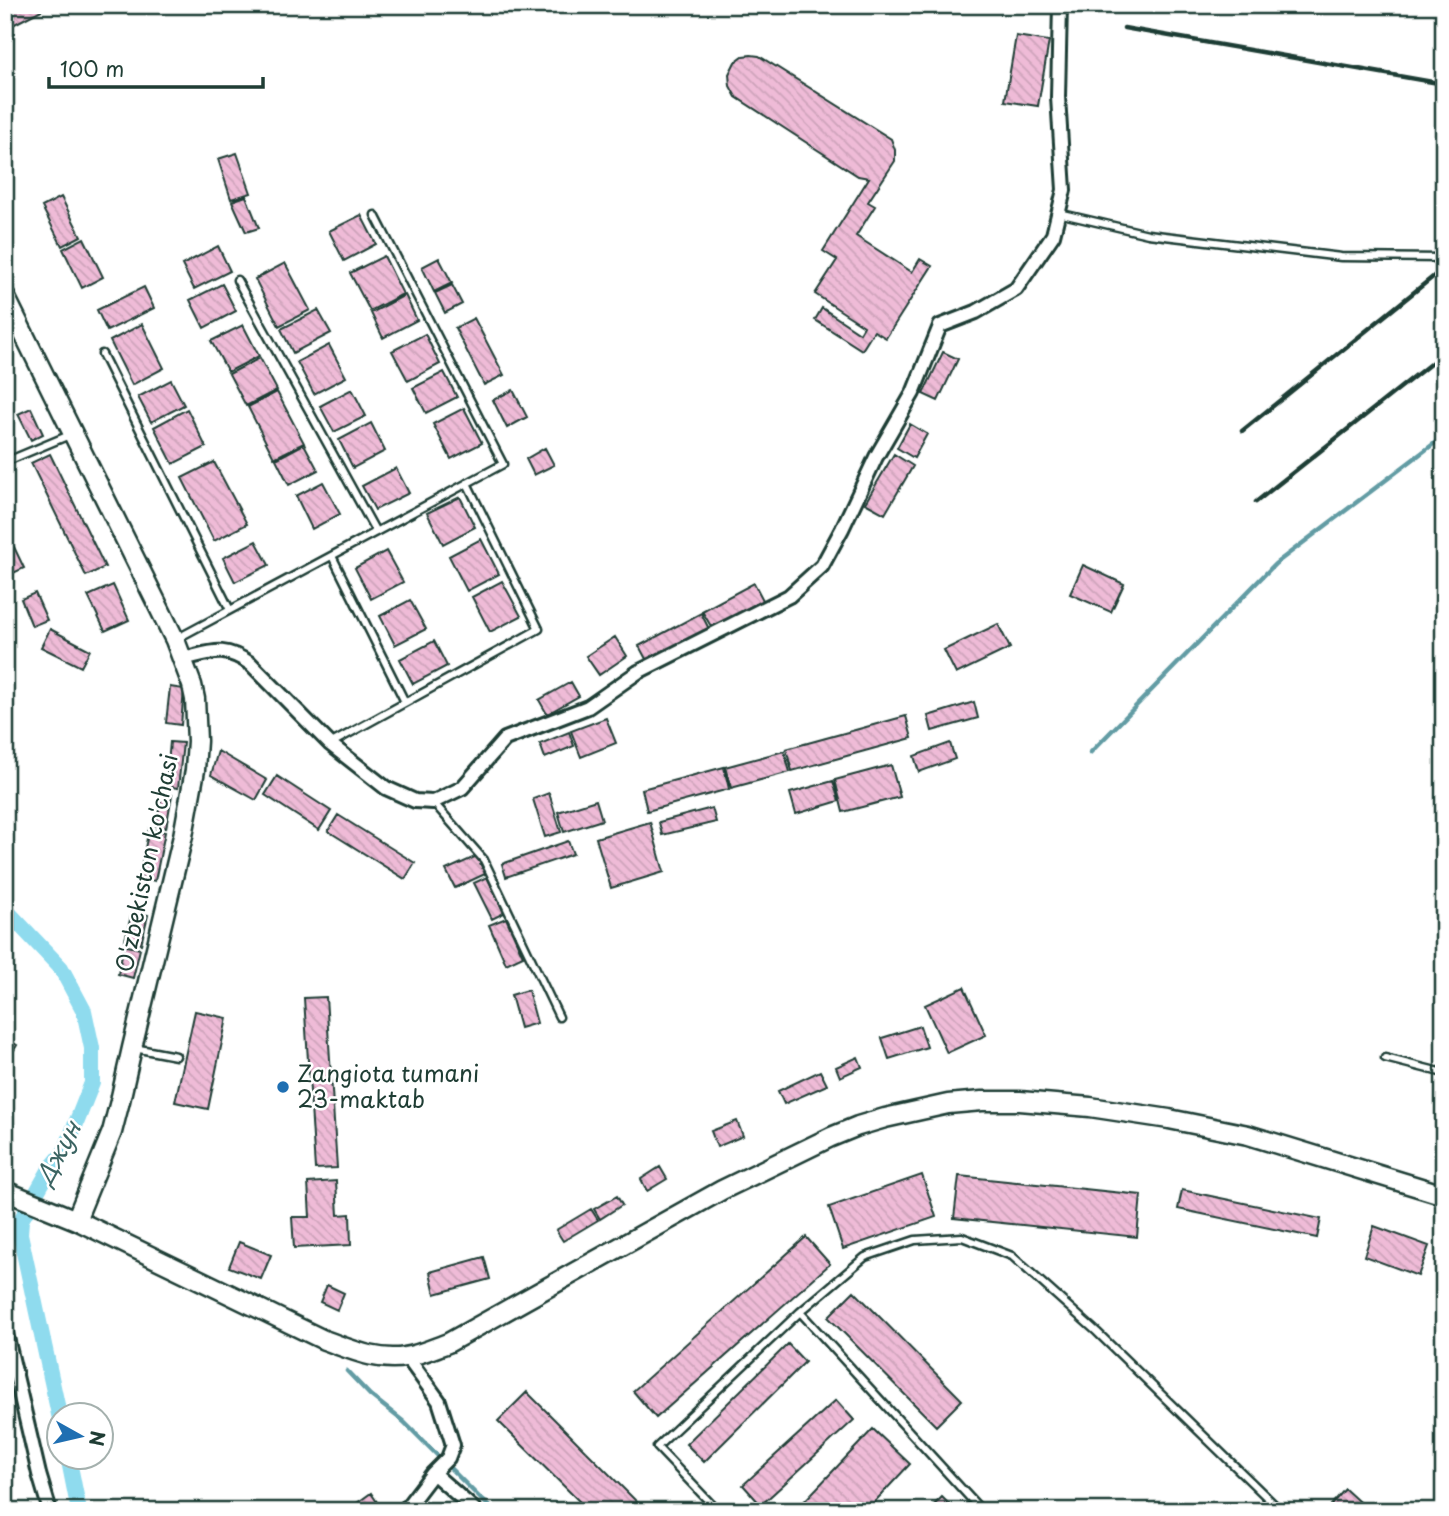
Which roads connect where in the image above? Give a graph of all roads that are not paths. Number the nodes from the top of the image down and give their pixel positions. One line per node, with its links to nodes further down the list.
1 (1060, 5): 2 (street)
2 (1058, 213): 4 (lane); 19 (street)
3 (375, 215): 11 (lane)
4 (1444, 258)
5 (237, 280): 12 (lane)
6 (5, 296): 7 (main road, O'zbekiston ko'chasi)
7 (12, 323): 9 (main road, O'zbekiston ko'chasi)
8 (102, 354): 14 (lane)
9 (74, 434): 10 (lane); 15 (main road, O'zbekiston ko'chasi)
10 (5, 462)
11 (467, 483): 12 (lane); 17 (lane)
12 (376, 532): 13 (lane)
13 (332, 556): 14 (lane); 17 (lane)
14 (230, 610): 15 (lane)
15 (175, 640): 16 (main road, O'zbekiston ko'chasi)
16 (183, 659): 18 (street); 21 (main road, O'zbekiston ko'chasi)
17 (405, 702): 18 (lane)
18 (330, 744): 19 (street)
19 (433, 802): 20 (lane)
20 (559, 1017)
21 (132, 1048): 22 (lane); 27 (main road, O'zbekiston ko'chasi)
22 (176, 1056)
23 (1385, 1058): 24 (lane)
24 (1444, 1073)
25 (7, 1192): 27 (main road)
26 (1444, 1195): 30 (main road)
27 (76, 1220): 30 (main road)
28 (800, 1312): 35 (lane); 36 (lane); 37 (lane)
29 (5, 1329): 32 (street)
30 (407, 1357): 31 (street)
31 (440, 1466): 33 (street); 34 (street)
32 (50, 1511)
33 (404, 1511)
34 (476, 1511)
35 (718, 1511)
36 (982, 1511)
37 (1281, 1511)

